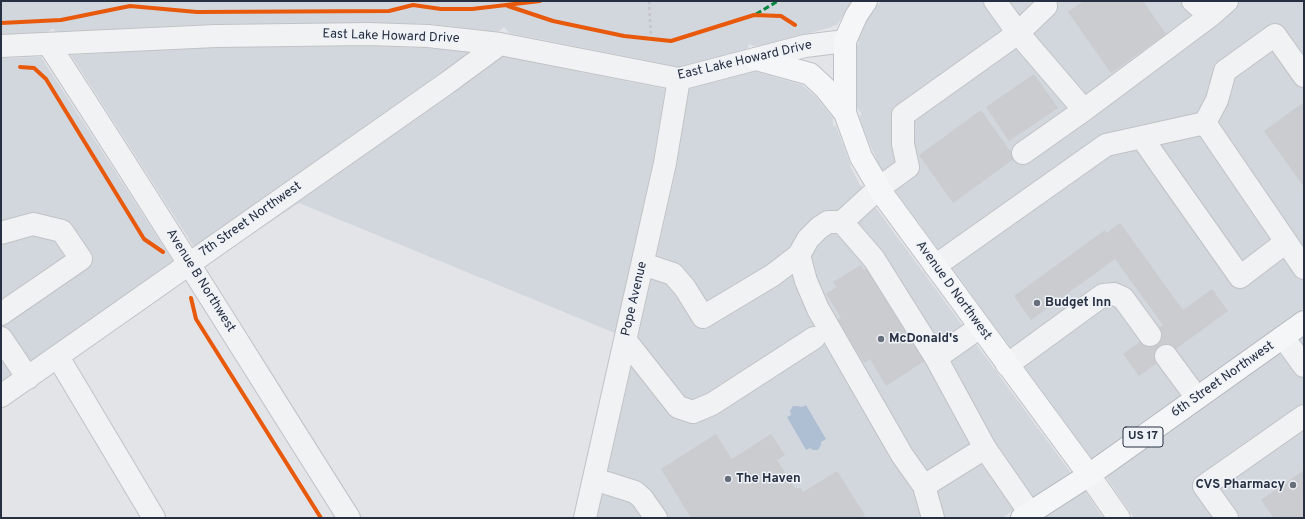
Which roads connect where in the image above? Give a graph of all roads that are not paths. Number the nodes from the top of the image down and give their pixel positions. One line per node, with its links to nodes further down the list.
1 (866, 1): 8 (main road)
2 (995, 1): 7 (street)
3 (1045, 1): 7 (street)
4 (1193, 1): 6 (street)
5 (1227, 1): 6 (street)
6 (1210, 16): 15 (street)
7 (1018, 33): 15 (street); 20 (street)
8 (845, 41): 12 (street, East Lake Howard Drive); 16 (main road, Avenue D Northwest)
9 (500, 44): 10 (street, East Lake Howard Drive); 14 (street, East Lake Howard Drive); 25 (street, 7th Street Northwest)
10 (49, 45): 11 (street, East Lake Howard Drive); 25 (street, Avenue B Northwest)
11 (1, 46)
12 (756, 59): 14 (street, East Lake Howard Drive); 16 (main road)
13 (1304, 76): 17 (street)
14 (679, 79): 26 (street, Pope Avenue)
15 (1084, 110): 19 (street)
16 (845, 113): 20 (main road, Avenue D Northwest)
17 (1205, 123): 18 (street); 23 (street)
18 (1142, 138): 23 (street); 27 (street)
19 (1023, 153)
20 (879, 188): 21 (street); 27 (main road, Avenue D Northwest)
21 (842, 222): 24 (street); 39 (street)
22 (1, 233): 29 (street)
23 (1286, 242): 28 (street)
24 (800, 255): 26 (street); 49 (street)
25 (190, 263): 38 (street, 7th Street Northwest); 52 (street, Avenue B Northwest)
26 (643, 264): 36 (street, Pope Avenue)
27 (935, 266): 31 (main road, Avenue D Northwest)
28 (1304, 268)
29 (1, 314)
30 (1304, 322): 33 (main road, 6th Street Northwest / US 17)
31 (980, 327): 39 (street); 40 (main road, Avenue D Northwest)
32 (1150, 335): 40 (street)
33 (1283, 337): 41 (street); 44 (main road, 6th Street Northwest / US 17)
34 (1, 338): 42 (street)
35 (814, 338): 36 (street)
36 (626, 341): 48 (street, Pope Avenue)
37 (1166, 356): 44 (street)
38 (58, 358): 42 (street, 7th Street Northwest); 51 (street)
39 (936, 358): 46 (street)
40 (1007, 365): 47 (main road, Avenue D Northwest)
41 (1304, 366)
42 (28, 378): 43 (street, 7th Street Northwest)
43 (1, 396)
44 (1197, 398): 47 (main road, 6th Street Northwest / US 17)
45 (1304, 416): 57 (street)
46 (985, 448): 49 (street); 50 (street)
47 (1089, 475): 50 (main road, 6th Street Northwest / US 17); 56 (street, Avenue D Northwest)
48 (594, 479): 53 (street, Pope Avenue); 54 (street)
49 (924, 486): 55 (street)
50 (1026, 516)
51 (154, 518)
52 (350, 518)
53 (585, 518)
54 (656, 518)
55 (934, 518)
56 (1119, 518)
57 (1227, 518)

